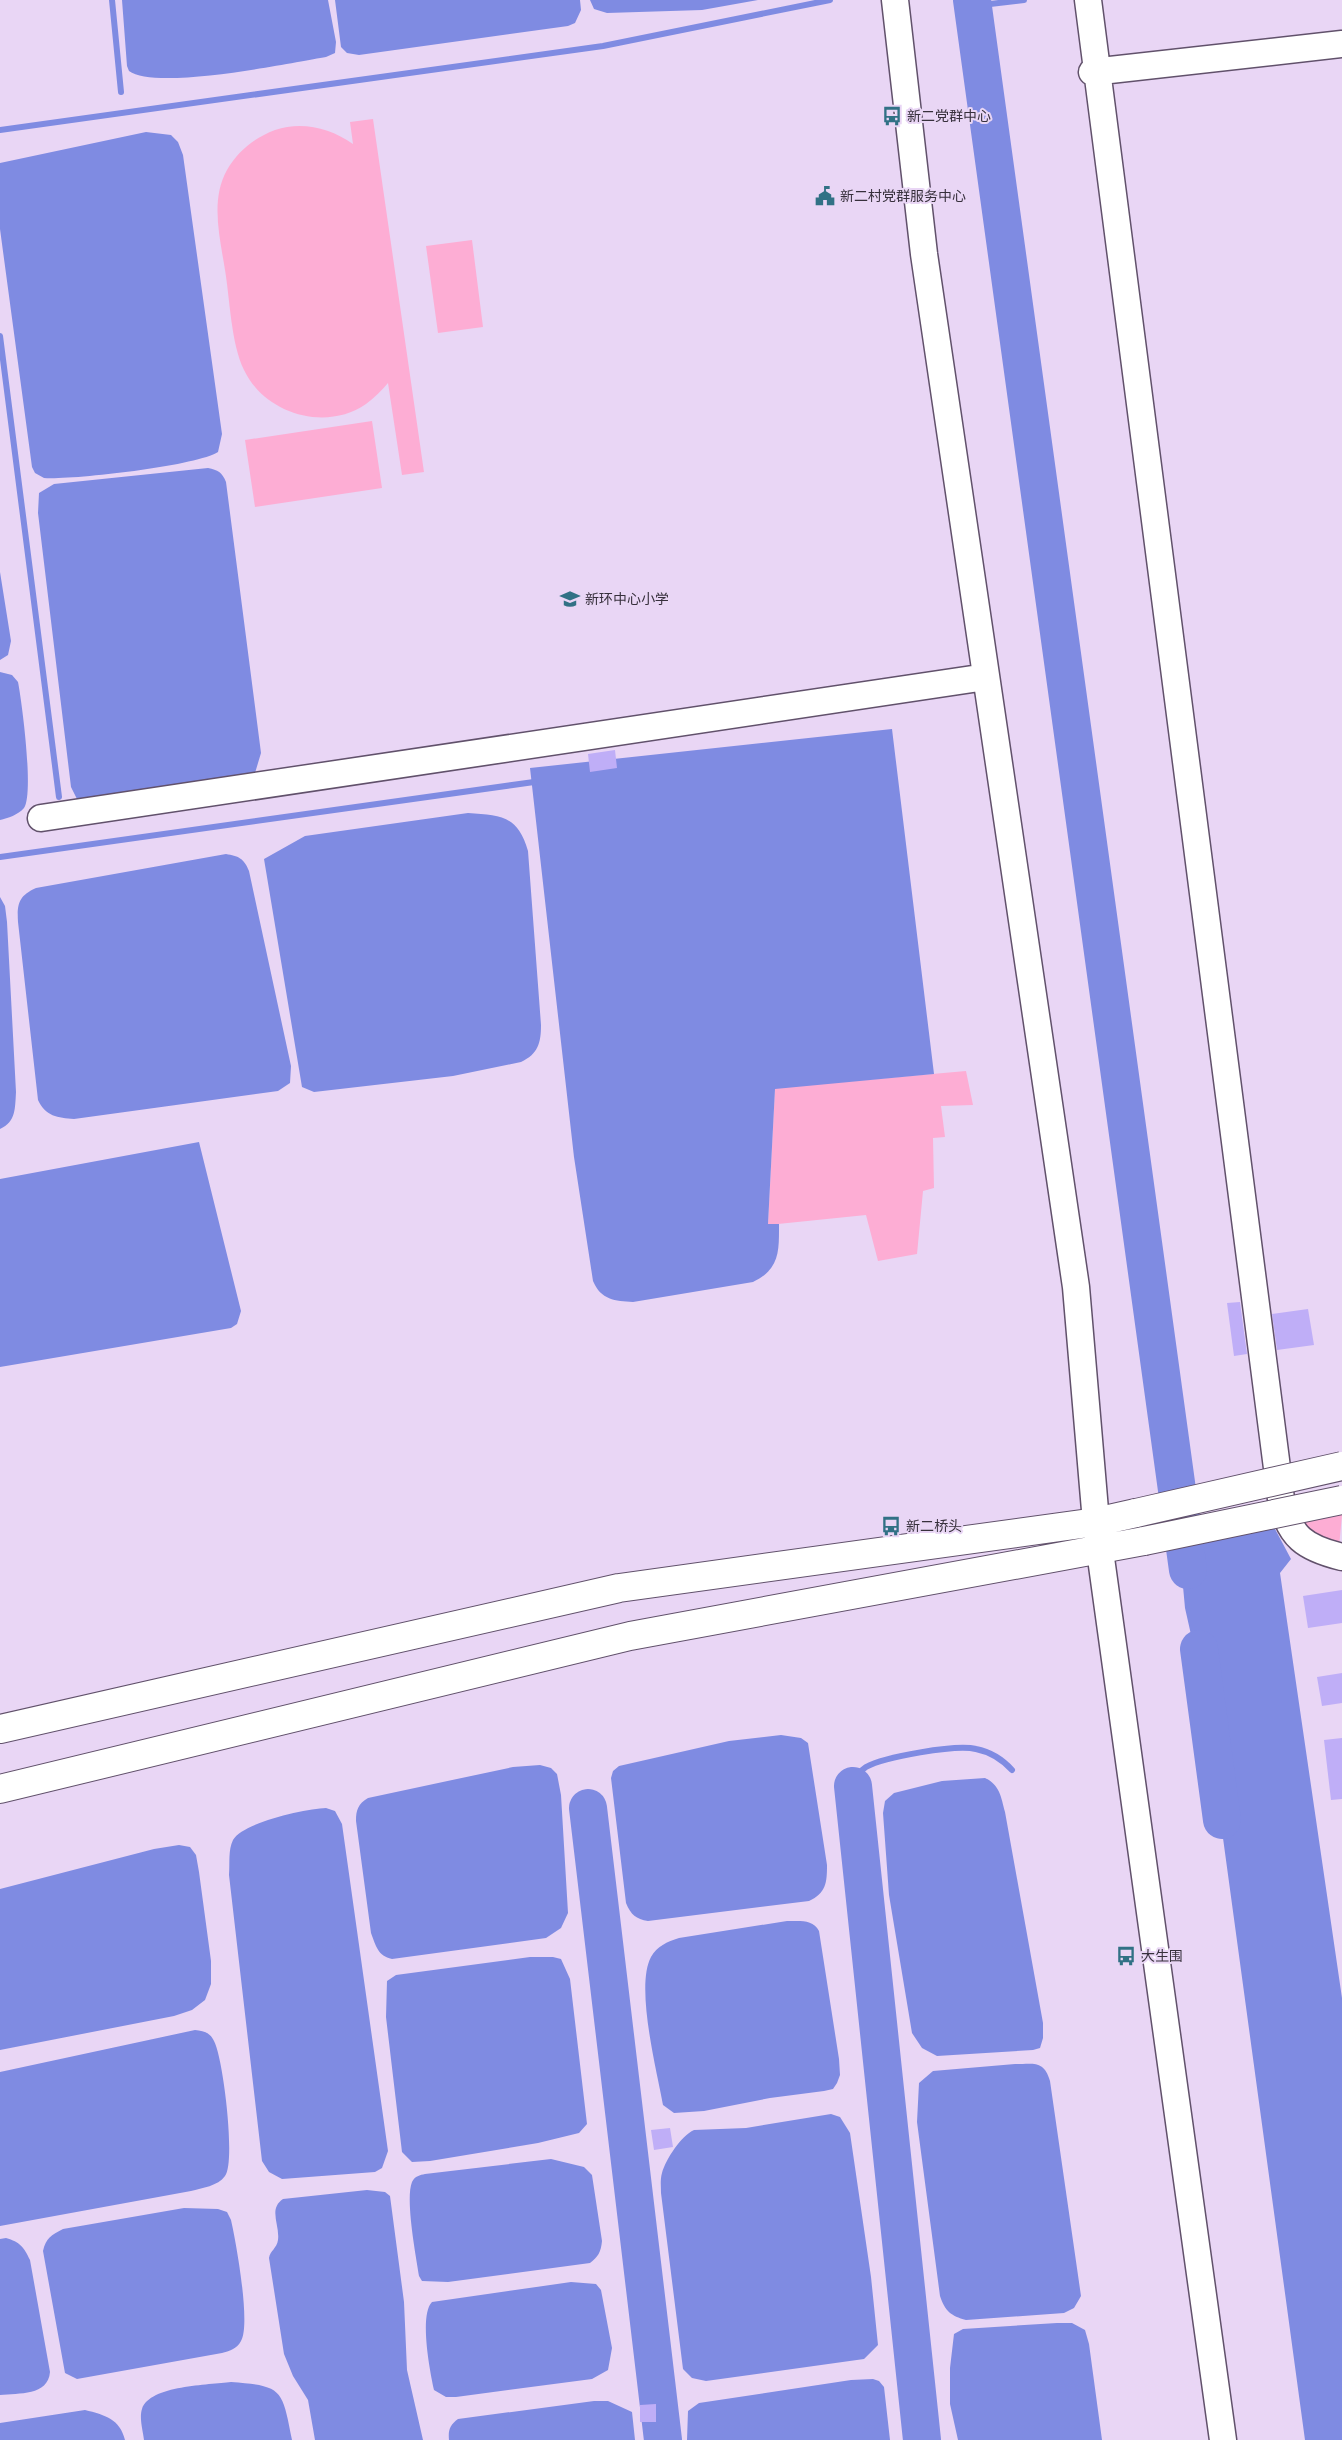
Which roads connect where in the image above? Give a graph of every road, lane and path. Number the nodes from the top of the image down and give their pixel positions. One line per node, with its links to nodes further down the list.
1 (895, 0): 5 (street)
2 (1090, 9): 11 (street)
3 (1342, 44): 4 (street)
4 (1092, 72)
5 (986, 677): 6 (street); 9 (street)
6 (41, 818)
7 (1342, 1466): 9 (highway, bridge)
8 (1342, 1500): 10 (highway, bridge)
9 (1096, 1522): 10 (street); 12 (highway)
10 (1100, 1551): 13 (highway); 14 (street)
11 (1342, 1557)
12 (0, 1729)
13 (0, 1789)
14 (1223, 2440)

